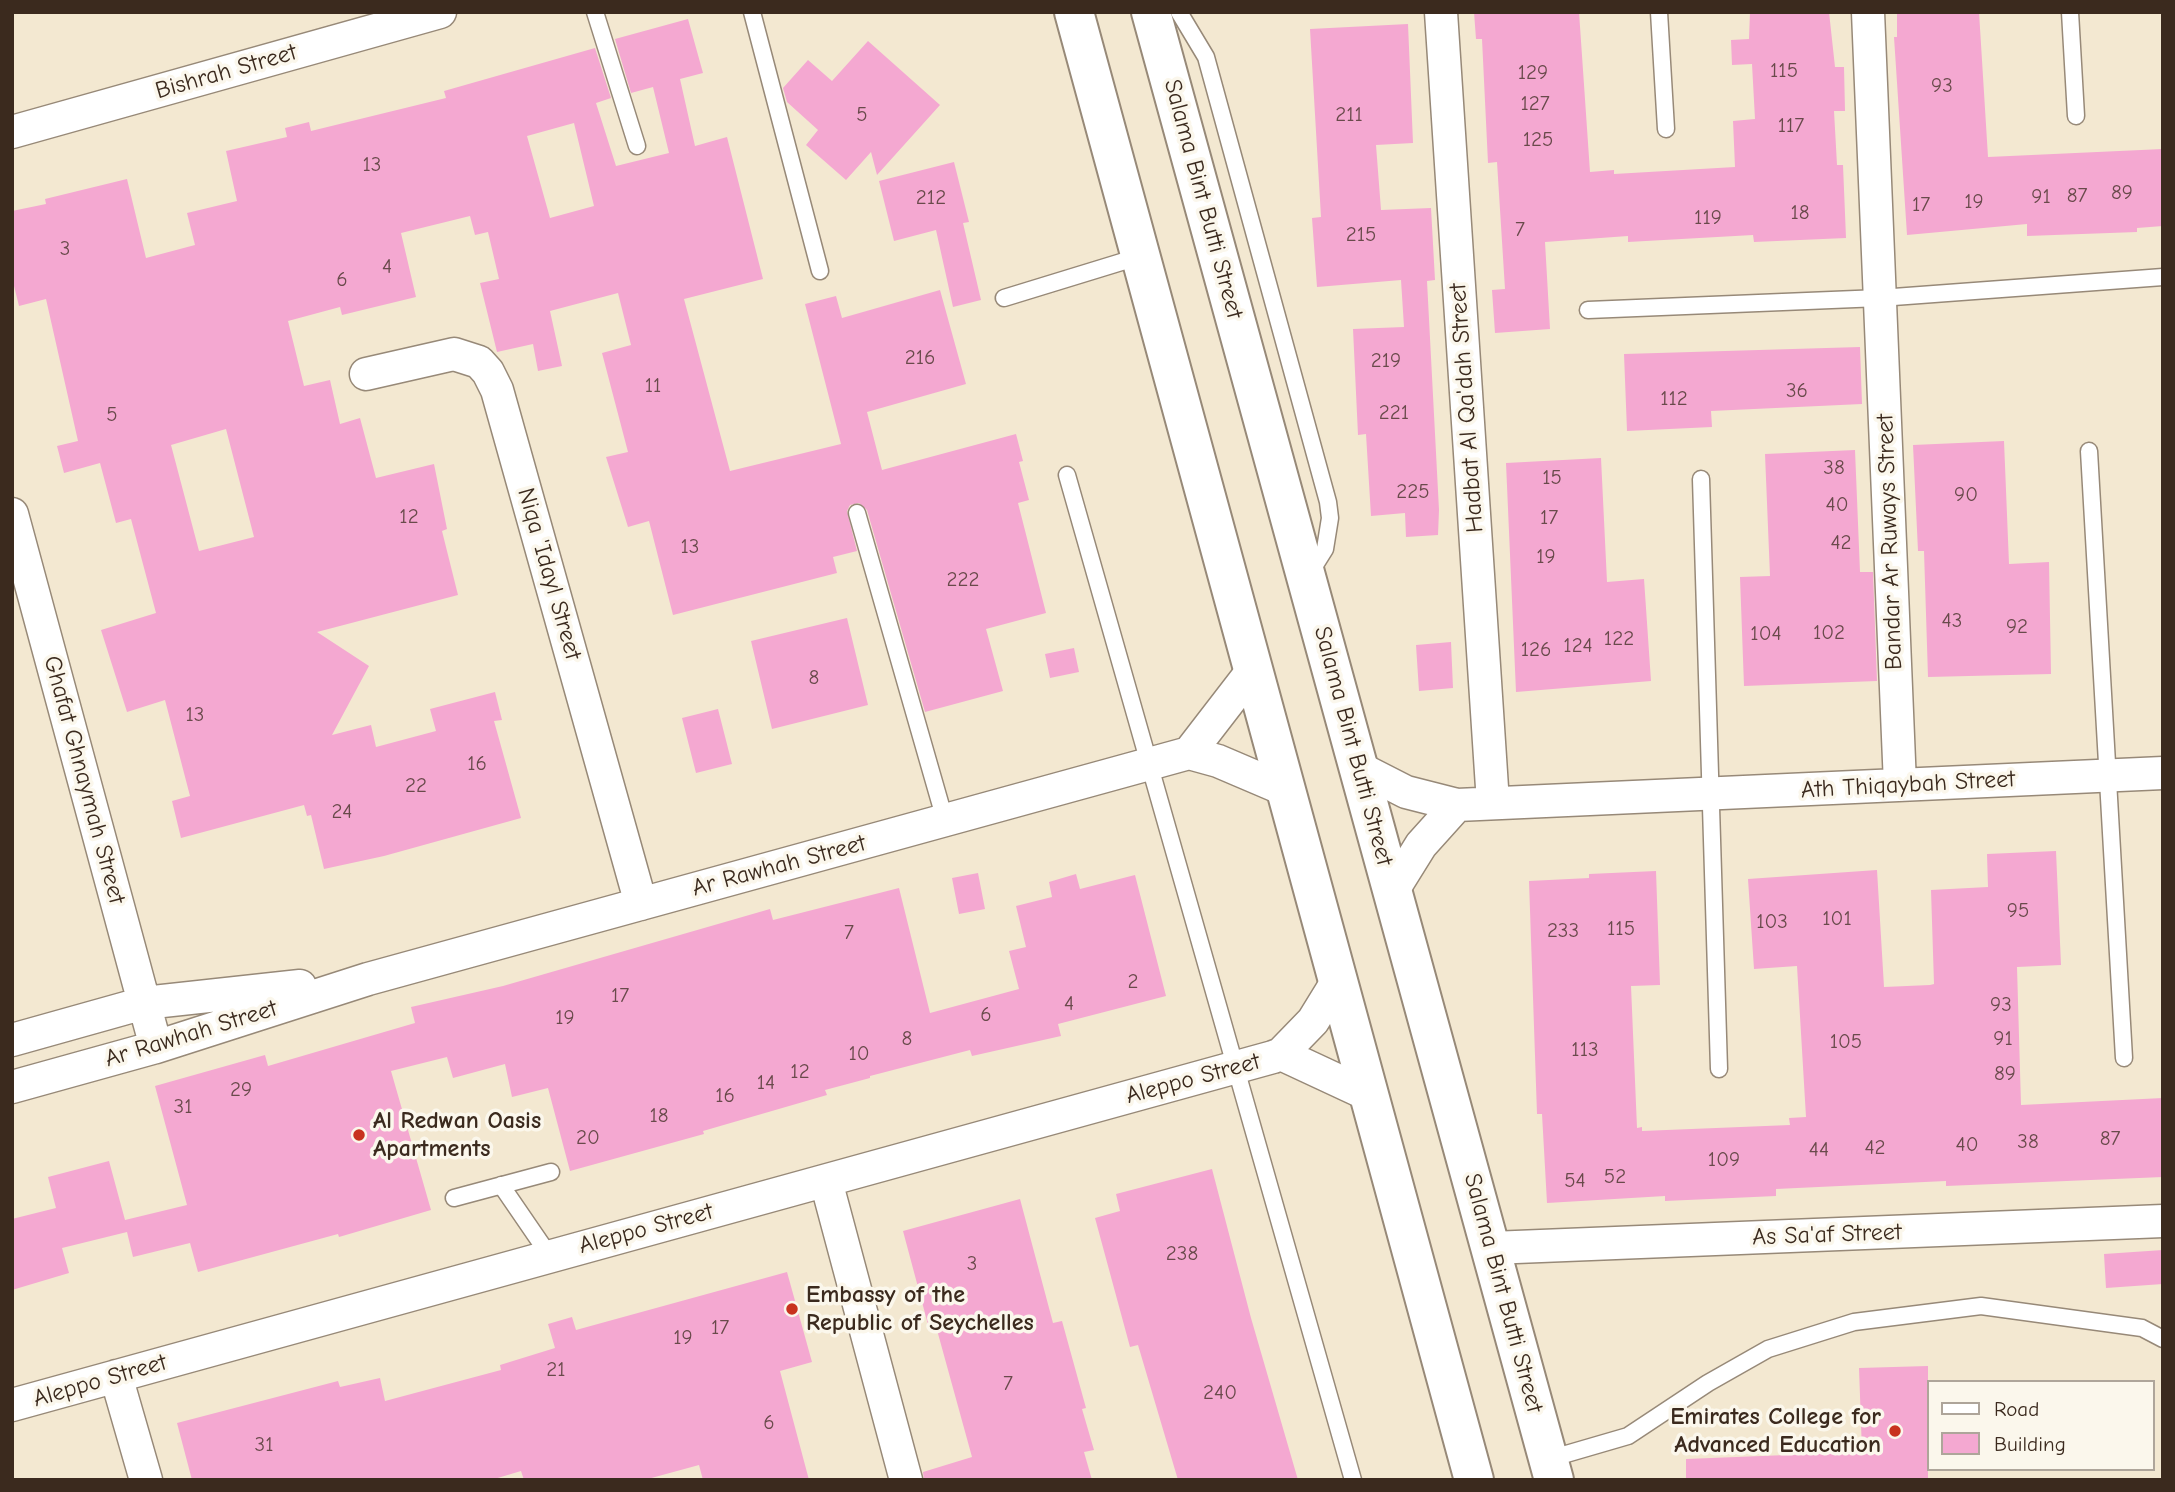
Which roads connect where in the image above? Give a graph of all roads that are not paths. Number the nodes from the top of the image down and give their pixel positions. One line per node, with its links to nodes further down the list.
1 (440, 12): 13 (street, Bishrah Street)
2 (596, 12): 14 (lane)
3 (752, 12): 16 (lane)
4 (1074, 12): 15 (main road)
5 (1152, 12): 27 (main road, Salama Bint Butti Street)
6 (1179, 12): 27 (lane)
7 (1441, 12): 37 (street, Hadbat Al Qa'dah Street)
8 (1660, 12): 12 (lane)
9 (1868, 12): 19 (street, Bandar Ar Ruways Street)
10 (2070, 12): 11 (lane)
11 (2076, 116)
12 (1666, 129)
13 (12, 132)
14 (637, 146)
15 (1141, 257): 18 (lane); 28 (main road)
16 (820, 271)
17 (2163, 277): 19 (lane)
18 (1004, 298)
19 (1880, 298): 20 (lane); 34 (street, Bandar Ar Ruways Street)
20 (1588, 310)
21 (366, 374): 41 (street, Niqa 'Idayl Street)
22 (2089, 451): 33 (lane)
23 (1068, 475): 30 (lane)
24 (1701, 479): 36 (lane)
25 (857, 513): 39 (lane)
26 (12, 514): 44 (street, Ghafat Ghnaymah Street)
27 (1307, 578): 31 (main road, Salama Bint Butti Street)
28 (1253, 670): 29 (street); 35 (main road)
29 (1189, 753): 30 (street, Ar Rawhah Street); 35 (street)
30 (1150, 764): 39 (street, Ar Rawhah Street); 49 (lane)
31 (1359, 768): 38 (street, Ath Thiqaybah Street); 40 (main road, Salama Bint Butti Street)
32 (2163, 773): 33 (street, Ath Thiqaybah Street)
33 (2109, 776): 34 (street, Ath Thiqaybah Street); 48 (lane)
34 (1900, 785): 36 (street, Ath Thiqaybah Street)
35 (1286, 790): 43 (main road)
36 (1708, 794): 37 (street, Ath Thiqaybah Street); 50 (lane)
37 (1493, 803): 38 (street, Ath Thiqaybah Street)
38 (1457, 805): 40 (street)
39 (945, 820): 41 (street, Ar Rawhah Street)
40 (1392, 890): 58 (main road, Salama Bint Butti Street)
41 (641, 904): 42 (street, Ar Rawhah Street)
42 (368, 979): 44 (street, Ar Rawhah Street); 46 (street, Ar Rawhah Street)
43 (1337, 982): 47 (street, Aleppo Street); 52 (main road)
44 (144, 1003): 45 (street, Ar Rawhah Street); 46 (street, Ghafat Ghnaymah Street)
45 (12, 1040)
46 (156, 1047): 51 (street, Ar Rawhah Street)
47 (1281, 1054): 49 (street, Aleppo Street); 52 (street, Aleppo Street)
48 (2124, 1058)
49 (1236, 1068): 54 (street, Aleppo Street); 69 (lane)
50 (1719, 1069)
51 (12, 1087)
52 (1369, 1095): 66 (main road)
53 (551, 1172): 55 (lane)
54 (825, 1181): 59 (street, Aleppo Street); 68 (street)
55 (501, 1185): 56 (lane); 59 (lane)
56 (454, 1198)
57 (2163, 1221): 58 (street, As Sa'af Street)
58 (1491, 1248): 65 (main road, Salama Bint Butti Street)
59 (549, 1255): 63 (street, Aleppo Street)
60 (2142, 1328): 61 (lane); 62 (lane); 65 (lane)
61 (2163, 1333)
62 (2163, 1339)
63 (116, 1377): 64 (street, Aleppo Street); 67 (street)
64 (12, 1405)
65 (1551, 1469)
66 (1464, 1471)
67 (146, 1480)
68 (906, 1480)
69 (1353, 1480)

